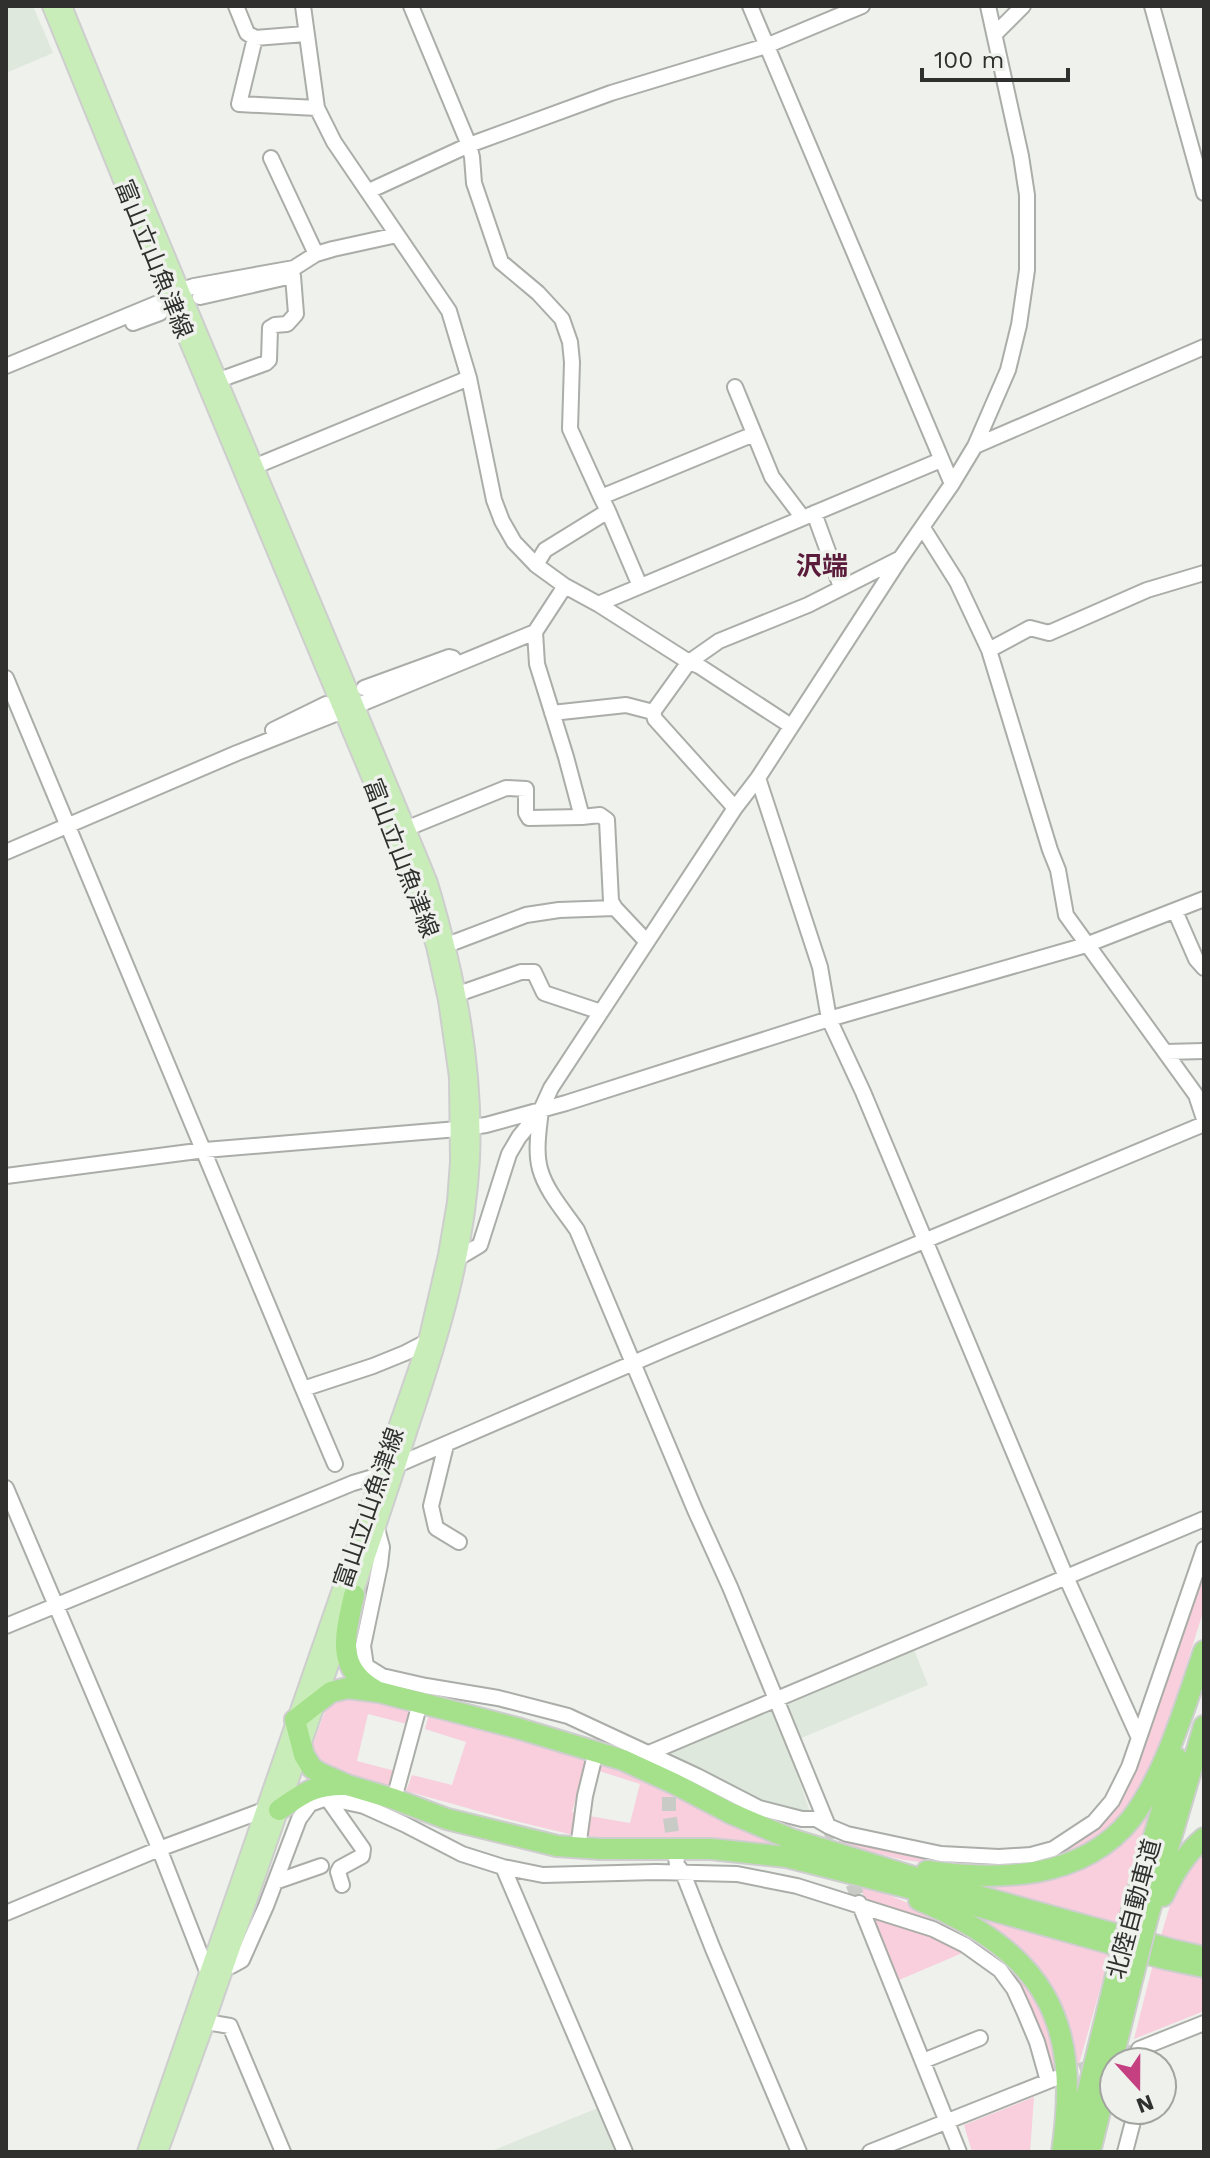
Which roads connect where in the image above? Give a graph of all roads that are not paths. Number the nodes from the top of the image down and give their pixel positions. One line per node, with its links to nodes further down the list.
1 (51, 6): 23 (main road, 富山立山魚津線)
2 (63, 6): 23 (main road, 富山立山魚津線)
3 (236, 6): 13 (street)
4 (303, 6): 11 (street)
5 (411, 6): 16 (street)
6 (750, 6): 14 (street)
7 (862, 6): 14 (street)
8 (988, 6): 12 (street)
9 (1023, 6): 12 (street)
10 (1152, 6): 19 (street)
11 (305, 34): 13 (street); 15 (street)
12 (995, 34): 33 (street)
13 (255, 38): 15 (street)
14 (766, 46): 16 (street); 34 (street)
15 (317, 108): 18 (street)
16 (469, 145): 18 (street); 37 (street)
17 (271, 158): 21 (street)
18 (369, 191): 20 (street)
19 (1204, 193)
20 (397, 235): 21 (street); 29 (street)
21 (316, 254): 22 (street)
22 (294, 272): 23 (street); 24 (street); 30 (street)
23 (176, 294): 26 (street); 30 (main road, 富山立山魚津線); 54 (main road, 富山立山魚津線)
24 (200, 297)
25 (160, 313): 26 (street)
26 (55, 345): 28 (street)
27 (1204, 347): 33 (street)
28 (6, 366)
29 (469, 378): 35 (street); 41 (street)
30 (219, 380): 35 (main road, 富山立山魚津線)
31 (735, 387): 32 (street)
32 (754, 434): 37 (street); 38 (street)
33 (975, 446): 36 (street)
34 (941, 460): 36 (street); 38 (street)
35 (256, 466): 54 (main road, 富山立山魚津線)
36 (952, 484): 39 (street)
37 (604, 504): 41 (street); 44 (street)
38 (808, 516): 44 (street); 45 (street)
39 (923, 528): 40 (street); 48 (street)
40 (900, 559): 45 (street); 57 (street)
41 (536, 565): 43 (street)
42 (1204, 573): 48 (street)
43 (565, 586): 46 (street); 47 (street)
44 (640, 586): 46 (street)
45 (841, 587): 50 (street)
46 (598, 604): 50 (street)
47 (535, 632): 49 (street); 56 (street)
48 (989, 650): 70 (street)
49 (461, 662): 52 (street); 54 (street)
50 (689, 662): 55 (street); 57 (street)
51 (6, 678): 62 (street)
52 (364, 688)
53 (326, 704): 58 (street)
54 (349, 709): 58 (street); 63 (main road, 富山立山魚津線)
55 (653, 712): 56 (street); 60 (street)
56 (552, 713): 61 (street)
57 (791, 726): 59 (street)
58 (237, 753): 62 (street)
59 (758, 778): 60 (street); 74 (street)
60 (735, 808): 68 (street)
61 (582, 817): 63 (street); 66 (street)
62 (68, 826): 64 (street); 80 (street)
63 (400, 832): 69 (main road, 富山立山魚津線); 79 (main road, 富山立山魚津線)
64 (6, 852)
65 (1204, 899): 67 (street)
66 (615, 908): 68 (street); 69 (street)
67 (1175, 911): 70 (street); 71 (street)
68 (647, 942): 73 (street)
69 (447, 945): 72 (main road, 富山立山魚津線)
70 (1086, 945): 74 (street); 76 (street)
71 (1204, 968)
72 (458, 994): 73 (street); 79 (main road, 富山立山魚津線)
73 (601, 1012): 77 (street)
74 (829, 1019): 77 (street); 82 (street)
75 (1204, 1051): 76 (street)
76 (1165, 1052): 78 (street)
77 (541, 1110): 79 (street); 83 (street); 85 (street)
78 (1204, 1121): 82 (street)
79 (465, 1128): 80 (street); 83 (main road, 富山立山魚津線); 84 (main road, 富山立山魚津線)
80 (205, 1150): 81 (street); 86 (street)
81 (6, 1176)
82 (926, 1241): 85 (street); 96 (street)
83 (460, 1257): 84 (main road, 富山立山魚津線)
84 (434, 1338): 86 (street); 89 (main road, 富山立山魚津線); 90 (main road, 富山立山魚津線)
85 (634, 1363): 87 (street); 103 (street)
86 (303, 1389): 88 (street)
87 (446, 1445): 89 (street); 94 (street)
88 (335, 1464)
89 (397, 1465): 93 (main road, 富山立山魚津線)
90 (380, 1475): 98 (street); 106 (main road, 富山立山魚津線)
91 (6, 1488): 98 (street)
92 (1204, 1519): 96 (street)
93 (376, 1524): 97 (main road, 富山立山魚津線); 111 (street)
94 (459, 1542)
95 (1204, 1549): 108 (street)
96 (1066, 1577): 103 (street); 108 (street)
97 (354, 1595): 102 (highway); 104 (main road, 富山立山魚津線)
98 (56, 1606): 99 (street); 119 (street)
99 (6, 1626)
100 (1204, 1651): 121 (highway)
101 (1204, 1669): 129 (highway, 北陸自動車道)
102 (379, 1692): 104 (highway); 105 (highway)
103 (776, 1700): 111 (street); 116 (street)
104 (317, 1703): 106 (highway); 109 (main road, 富山立山魚津線)
105 (420, 1703): 110 (highway); 114 (street)
106 (295, 1720): 109 (highway); 115 (main road, 富山立山魚津線)
107 (1204, 1726): 129 (highway, 北陸自動車道)
108 (1139, 1738): 116 (street)
109 (302, 1745): 112 (highway); 115 (main road, 富山立山魚津線)
110 (596, 1751): 118 (street); 121 (highway)
111 (649, 1753): 116 (street)
112 (347, 1785): 114 (highway); 115 (highway)
113 (327, 1798): 123 (street); 125 (street); 126 (street)
114 (394, 1799): 118 (highway)
115 (271, 1810): 119 (street); 132 (main road, 富山立山魚津線)
116 (828, 1826)
117 (1204, 1838): 129 (highway)
118 (578, 1848): 121 (highway)
119 (159, 1849): 128 (street); 132 (street)
120 (676, 1857): 124 (street)
121 (844, 1864): 130 (highway); 131 (highway); 152 (highway)
122 (321, 1866): 125 (street)
123 (503, 1867): 124 (street); 148 (street)
124 (683, 1873): 127 (street); 149 (street)
125 (275, 1882): 132 (street)
126 (342, 1885)
127 (859, 1900): 141 (street); 142 (street)
128 (6, 1913)
129 (1145, 1916): 133 (highway, 北陸自動車道, bridge)
130 (1204, 1957)
131 (1204, 1967)
132 (215, 1970): 134 (main road, 富山立山魚津線); 145 (main road, 富山立山魚津線)
133 (1129, 1975): 138 (highway); 153 (highway, 北陸自動車道); 154 (highway, 北陸自動車道)
134 (206, 2022): 146 (main road, 富山立山魚津線); 147 (street)
135 (1204, 2023): 137 (street)
136 (980, 2038): 141 (street)
137 (1153, 2043): 139 (street); 140 (street)
138 (1119, 2046)
139 (1146, 2046)
140 (1152, 2046)
141 (923, 2061): 142 (street)
142 (948, 2121): 150 (street); 151 (street)
143 (1098, 2126): 154 (highway)
144 (1132, 2126): 155 (street)
145 (146, 2152)
146 (159, 2152)
147 (283, 2152)
148 (625, 2152)
149 (799, 2152)
150 (870, 2152)
151 (959, 2152)
152 (1062, 2152)
153 (1073, 2152)
154 (1091, 2152)
155 (1125, 2152)

